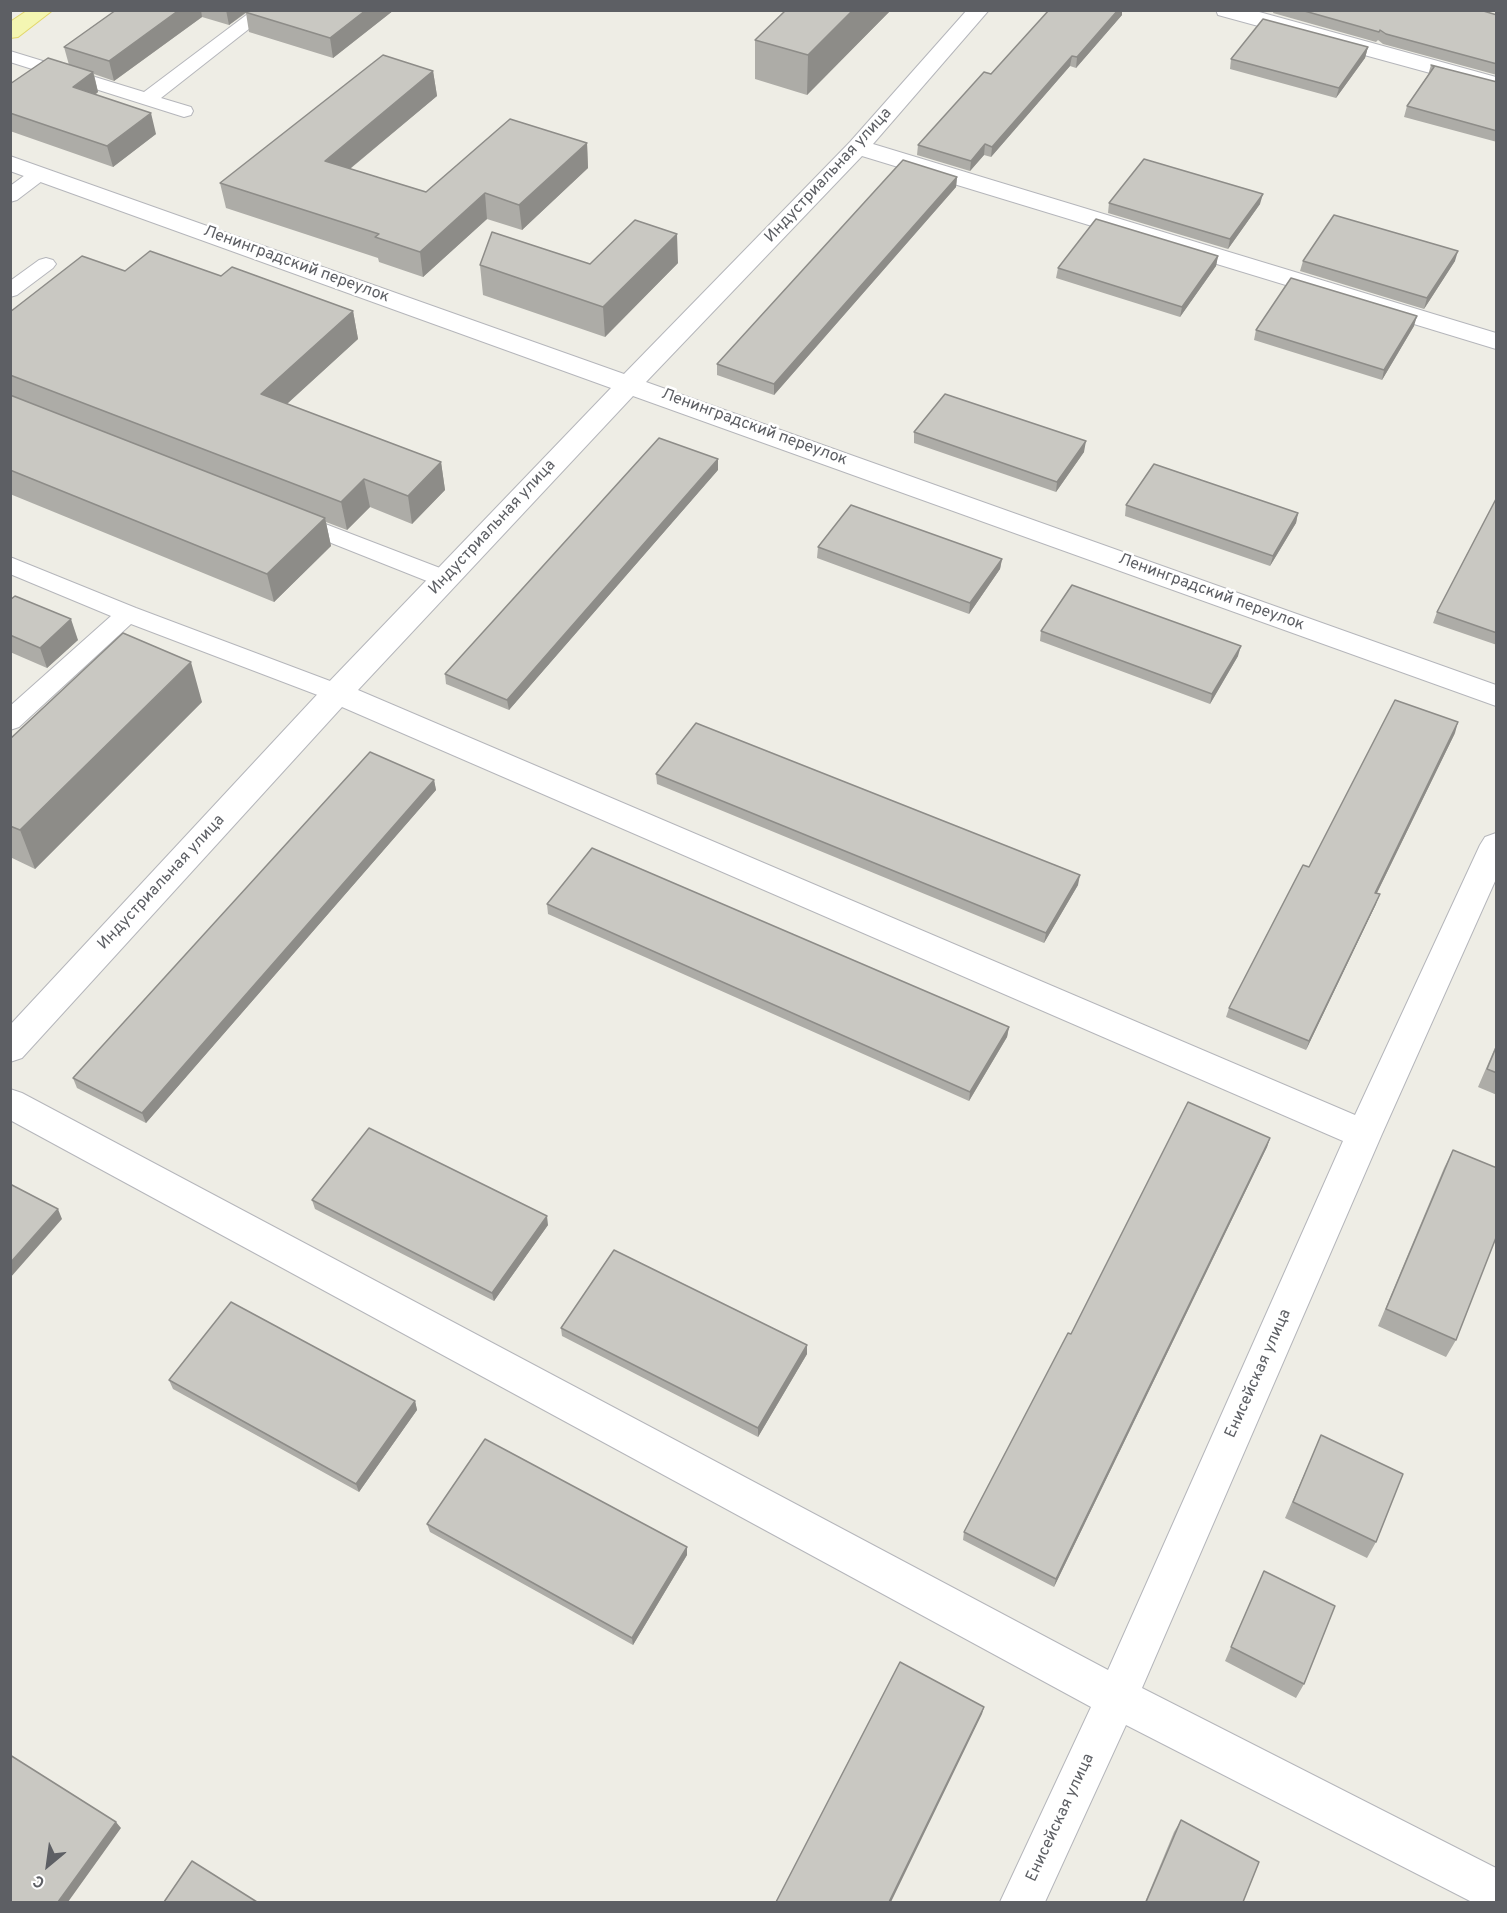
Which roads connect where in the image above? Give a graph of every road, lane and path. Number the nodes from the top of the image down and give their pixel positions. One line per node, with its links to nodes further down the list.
1 (43, 10): 5 (main road)
2 (265, 10): 8 (lane)
3 (979, 10): 10 (street, Индустриальная улица)
4 (1226, 10): 7 (street)
5 (10, 32)
6 (10, 56): 8 (lane)
7 (1497, 84)
8 (147, 99): 9 (lane)
9 (184, 111)
10 (858, 147): 16 (street); 17 (street, Индустриальная улица)
11 (10, 163): 12 (street, Ленинградский переулок)
12 (39, 174): 13 (lane); 17 (street, Ленинградский переулок)
13 (10, 196)
14 (46, 264): 15 (lane)
15 (10, 291)
16 (1497, 341)
17 (629, 384): 20 (street, Индустриальная улица); 23 (street, Ленинградский переулок)
18 (276, 513): 20 (lane)
19 (10, 565): 21 (lane)
20 (445, 579): 22 (street, Индустриальная улица)
21 (128, 614): 22 (lane); 24 (lane)
22 (338, 693): 26 (street, Индустриальная улица); 28 (street)
23 (1497, 696)
24 (10, 721)
25 (1497, 845): 28 (street, Енисейская улица)
26 (10, 1047)
27 (10, 1103): 29 (street)
28 (1364, 1134): 29 (street, Енисейская улица)
29 (1117, 1698): 30 (street); 31 (street, Енисейская улица)
30 (1497, 1891)
31 (1022, 1902)

